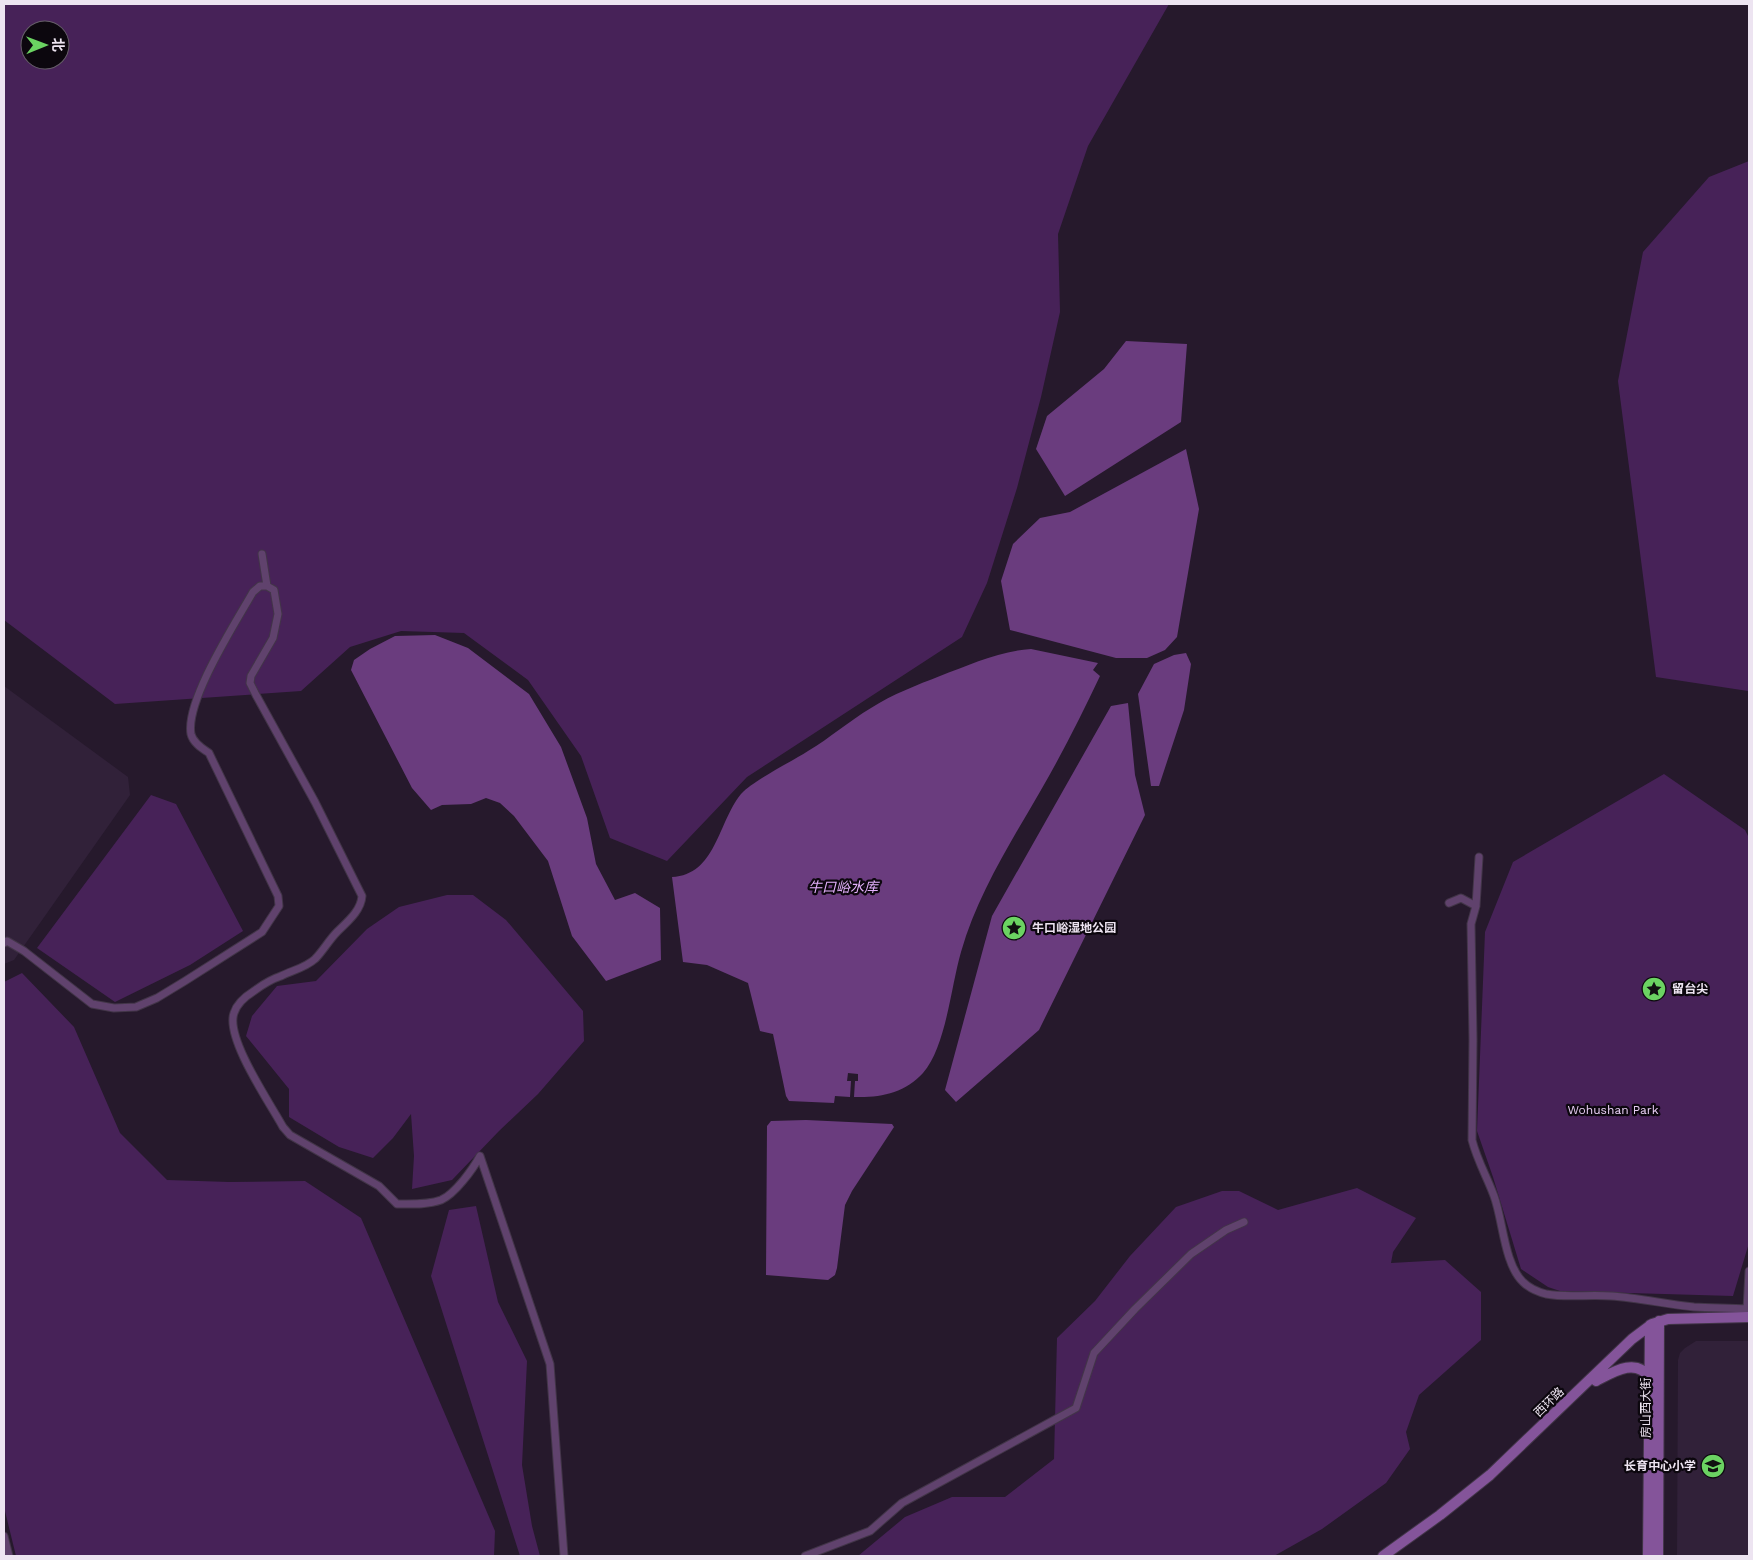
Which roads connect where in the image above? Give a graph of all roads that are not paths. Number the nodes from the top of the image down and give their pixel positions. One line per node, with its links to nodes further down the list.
1 (262, 554): 2 (street)
2 (267, 586): 6 (street); 16 (street)
3 (1479, 857): 5 (street)
4 (1449, 903): 5 (street)
5 (1476, 906): 9 (street)
6 (4, 944)
7 (1244, 1222): 17 (street)
8 (1749, 1271): 9 (street)
9 (1748, 1313): 11 (main road)
10 (1749, 1323): 11 (main road)
11 (1655, 1326): 12 (main road, 房山西大街); 13 (main road, 西环路); 18 (main road, 西环路); 21 (main road, 房山西大街)
12 (1650, 1378): 13 (main road); 20 (main road, 房山西大街)
13 (1596, 1381): 19 (main road, 西环路)
14 (4, 1536): 15 (street)
15 (9, 1556)
16 (564, 1556)
17 (805, 1556)
18 (1383, 1556)
19 (1392, 1556)
20 (1648, 1556)
21 (1658, 1556)

